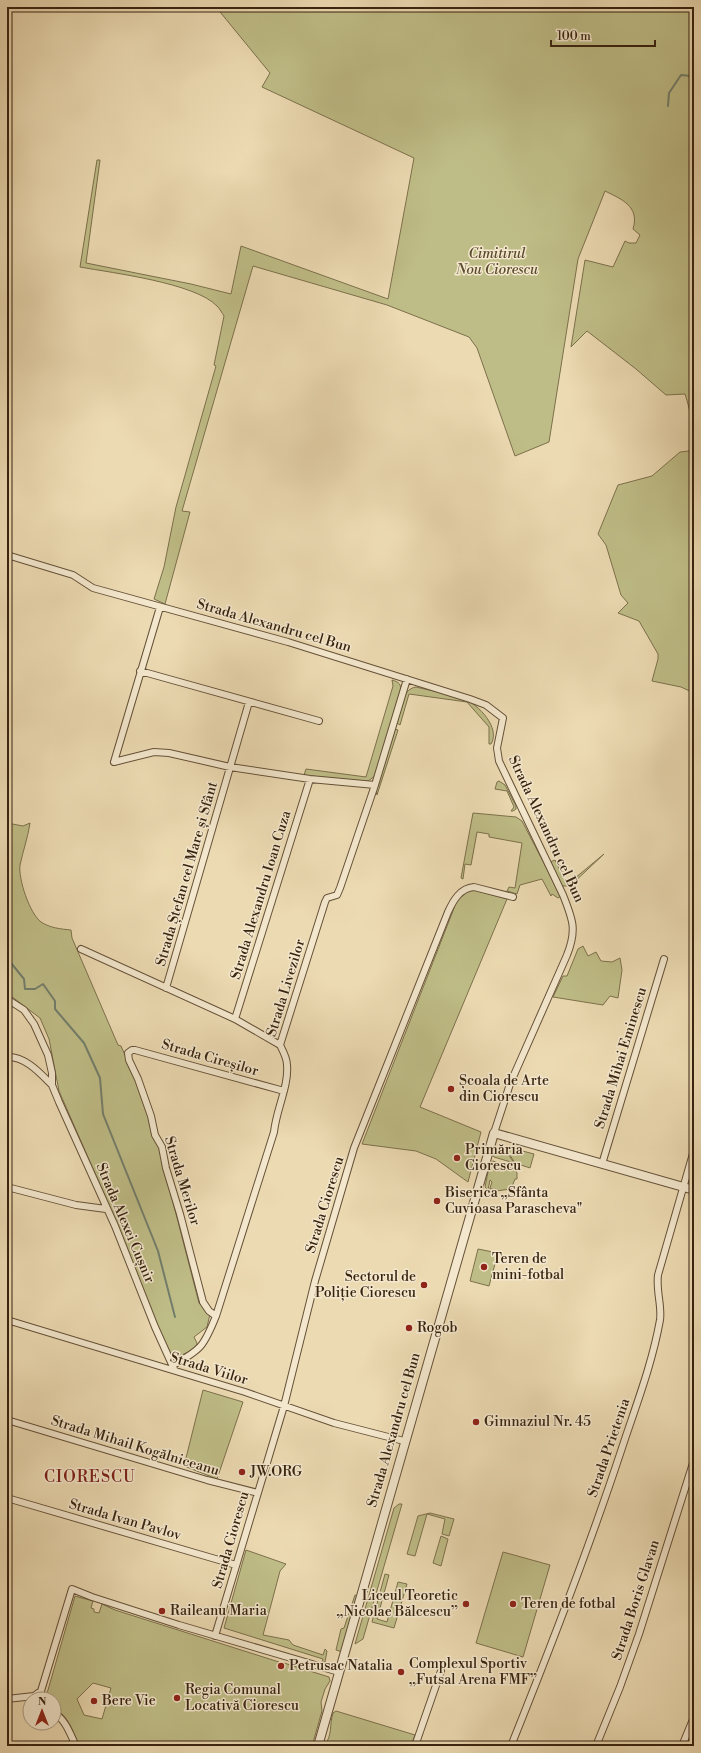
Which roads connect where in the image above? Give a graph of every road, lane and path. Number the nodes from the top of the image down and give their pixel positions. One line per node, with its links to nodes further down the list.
1 (7, 556): 2 (street, Strada Alexandru cel Bun)
2 (160, 607): 3 (street); 4 (street, Strada Alexandru cel Bun)
3 (140, 671): 5 (street); 7 (street, Strada Ștefan cel Mare și Sfânt)
4 (407, 679): 9 (street, Strada Livezilor); 21 (street, Strada Alexandru cel Bun)
5 (249, 702): 6 (street); 7 (street, Strada Ștefan cel Mare și Sfânt)
6 (319, 721)
7 (230, 767): 8 (street, Strada Ștefan cel Mare și Sfânt); 13 (street, Strada Ștefan cel Mare și Sfânt)
8 (310, 779): 9 (street, Strada Ștefan cel Mare și Sfânt); 15 (street, Strada Alexandru Ioan Cuza)
9 (375, 785): 16 (street, Strada Livezilor)
10 (513, 897): 31 (street, Strada Ciorescu)
11 (81, 949): 13 (street)
12 (664, 959): 23 (street, Strada Mihai Eminescu)
13 (166, 988): 15 (street)
14 (7, 999): 19 (street)
15 (235, 1019): 16 (street)
16 (280, 1045): 20 (street, Strada Livezilor)
17 (130, 1051): 20 (street, Strada Cireșilor); 28 (street, Strada Merilor)
18 (7, 1057): 19 (street)
19 (52, 1085): 27 (street, Strada Alexei Cușnir)
20 (284, 1091): 28 (street, Strada Livezilor)
21 (494, 1133): 23 (street); 33 (street, Strada Alexandru cel Bun)
22 (694, 1150): 25 (street, Strada Prietenia)
23 (602, 1164): 25 (street)
24 (7, 1187): 27 (street)
25 (683, 1187): 26 (street); 49 (street, Strada Prietenia)
26 (694, 1190)
27 (106, 1209): 30 (street, Strada Alexei Cușnir)
28 (216, 1316): 30 (street, Strada Livezilor)
29 (7, 1320): 30 (street, Strada Viilor)
30 (174, 1368): 31 (street, Strada Viilor)
31 (284, 1406): 33 (street, Strada Viilor); 35 (street, Strada Ciorescu)
32 (7, 1420): 35 (street, Strada Mihail Kogălniceanu)
33 (404, 1441): 40 (street, Strada Alexandru cel Bun)
34 (694, 1460): 50 (street, Strada Boris Glavan)
35 (258, 1493): 37 (street, Strada Ciorescu)
36 (7, 1498): 37 (street, Strada Ivan Pavlov)
37 (236, 1565): 38 (street, Strada Ciorescu)
38 (215, 1636): 40 (street); 41 (street)
39 (441, 1670): 48 (street)
40 (339, 1672): 47 (street, Strada Alexandru cel Bun)
41 (41, 1691)
42 (22, 1698): 43 (street)
43 (7, 1699)
44 (694, 1716): 51 (street)
45 (62, 1718): 46 (street)
46 (76, 1746)
47 (318, 1746)
48 (415, 1746)
49 (511, 1746)
50 (596, 1746)
51 (682, 1746)

